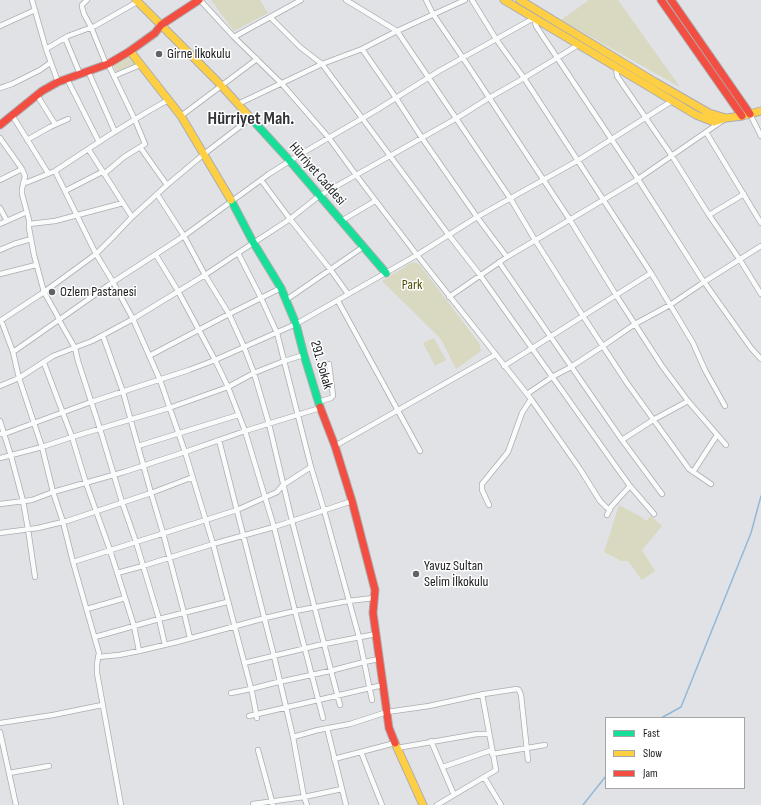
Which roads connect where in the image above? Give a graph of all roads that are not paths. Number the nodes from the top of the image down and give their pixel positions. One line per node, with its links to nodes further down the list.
1 (32, 0): 14 (street)
2 (87, 0): 21 (street)
3 (199, 0): 19 (street); 23 (street)
4 (301, 0): 17 (street)
5 (346, 0): 22 (street)
6 (426, 0): 16 (street)
7 (465, 0): 16 (street)
8 (472, 0): 25 (street)
9 (504, 0): 18 (street)
10 (520, 0): 15 (street)
11 (661, 0): 58 (street)
12 (671, 0): 55 (street)
13 (137, 1): 19 (street, Hürriyet Caddesi); 21 (street)
14 (35, 10): 20 (street); 27 (street)
15 (540, 12): 18 (street); 63 (street)
16 (434, 14): 22 (street); 30 (street)
17 (270, 17): 23 (street); 35 (street)
18 (534, 18): 25 (street); 26 (street); 31 (street)
19 (161, 25): 29 (street); 46 (street, Hürriyet Caddesi)
20 (0, 26)
21 (91, 27): 24 (street); 34 (street)
22 (397, 31): 28 (street); 41 (street)
23 (234, 37): 32 (street)
24 (65, 38): 27 (street); 39 (street)
25 (496, 39): 30 (street); 42 (street)
26 (578, 44): 31 (street); 37 (street)
27 (46, 49): 33 (street)
28 (362, 49): 35 (street); 49 (street)
29 (130, 51): 34 (street); 36 (street, 291. Sokak)
30 (464, 58): 41 (street); 50 (street)
31 (557, 58): 42 (street); 74 (street)
32 (256, 59): 45 (street); 46 (street)
33 (50, 63): 44 (street); 47 (street)
34 (107, 64): 38 (street); 40 (street)
35 (322, 64): 45 (street); 60 (street)
36 (140, 65): 40 (street); 51 (street, 291. Sokak)
37 (616, 67): 52 (street); 62 (street)
38 (88, 71): 39 (street); 68 (street)
39 (80, 74): 43 (street)
40 (114, 76): 65 (street)
41 (429, 78): 49 (street); 61 (street)
42 (524, 78): 50 (street); 84 (street)
43 (67, 79): 44 (street); 76 (street)
44 (58, 82): 48 (street)
45 (282, 84): 53 (street); 72 (street)
46 (222, 86): 53 (street, Hürriyet Caddesi); 57 (street)
47 (0, 88)
48 (37, 95): 56 (street); 66 (street)
49 (396, 98): 60 (street); 73 (street)
50 (489, 98): 61 (street); 91 (street)
51 (168, 100): 57 (street, 291. Sokak); 65 (street)
52 (672, 101): 62 (street); 63 (street)
53 (238, 104): 59 (street, Hürriyet Caddesi)
54 (761, 111): 55 (street)
55 (750, 114): 58 (street); 70 (street)
56 (12, 115): 67 (street); 75 (street)
57 (181, 116): 81 (street, 291. Sokak)
58 (742, 116): 63 (street)
59 (251, 118): 81 (street); 85 (street, Hürriyet Caddesi)
60 (362, 118): 72 (street); 82 (street)
61 (457, 118): 73 (street); 101 (street)
62 (646, 118): 74 (street); 83 (street)
63 (726, 118): 69 (street)
64 (68, 119): 66 (street)
65 (135, 120): 68 (street); 78 (street)
66 (55, 124): 75 (street)
67 (0, 125)
68 (115, 132): 76 (street)
69 (706, 132): 83 (street); 99 (street)
70 (761, 136)
71 (0, 138): 77 (street)
72 (329, 138): 85 (street); 90 (street)
73 (422, 138): 82 (street); 111 (street)
74 (612, 139): 84 (street); 92 (street)
75 (27, 140): 88 (street)
76 (99, 142): 80 (street)
77 (6, 146): 79 (street); 86 (street)
78 (140, 147): 89 (street); 96 (street)
79 (0, 149)
80 (88, 150): 87 (street); 89 (street)
81 (204, 154): 96 (street); 103 (street, 291. Sokak)
82 (390, 155): 90 (street); 119 (street)
83 (672, 156): 92 (street); 108 (street)
84 (577, 160): 91 (street); 102 (street)
85 (290, 161): 94 (street); 100 (street, Hürriyet Caddesi)
86 (22, 169): 93 (street); 95 (street)
87 (55, 171): 88 (street); 97 (street)
88 (48, 173): 95 (street)
89 (103, 173): 97 (street); 105 (street)
90 (356, 175): 100 (street); 104 (street)
91 (543, 179): 101 (street); 113 (street)
92 (638, 179): 102 (street); 142 (street)
93 (0, 180)
94 (261, 180): 103 (street); 112 (street)
95 (23, 183): 107 (street)
96 (167, 185): 98 (street)
97 (65, 191): 109 (street)
98 (157, 194): 110 (street); 120 (street)
99 (744, 194): 108 (street); 116 (street)
100 (319, 196): 112 (street); 115 (street, Hürriyet Caddesi)
101 (510, 198): 111 (street); 122 (street)
102 (603, 200): 113 (street); 138 (street)
103 (232, 201): 120 (street); 123 (street, 291. Sokak)
104 (375, 201): 115 (street); 130 (street)
105 (123, 203): 109 (street); 110 (street)
106 (0, 208): 114 (street)
107 (27, 212): 114 (street); 118 (street)
108 (709, 215): 132 (street)
109 (77, 216): 118 (street); 128 (street)
110 (132, 217): 128 (street)
111 (477, 217): 119 (street); 131 (street)
112 (290, 218): 123 (street); 135 (street)
113 (570, 220): 122 (street); 148 (street)
114 (7, 221): 117 (street)
115 (341, 221): 125 (street, Hürriyet Caddesi)
116 (761, 223)
117 (0, 224)
118 (29, 224): 121 (street)
119 (448, 234): 130 (street); 140 (street)
120 (184, 236): 129 (street); 139 (street)
121 (31, 239): 126 (street); 134 (street)
122 (535, 240): 131 (street); 155 (street)
123 (254, 242): 127 (street); 143 (street, 291. Sokak)
124 (761, 246): 132 (street)
125 (363, 247): 135 (street); 136 (street, Hürriyet Caddesi)
126 (0, 250)
127 (238, 253): 139 (street); 150 (street)
128 (96, 254): 141 (street); 145 (street)
129 (156, 255): 141 (street); 144 (street)
130 (417, 255): 136 (street); 149 (street)
131 (507, 257): 133 (street)
132 (740, 260): 142 (street); 147 (street)
133 (499, 262): 140 (street); 164 (street)
134 (36, 265): 137 (street); 145 (street)
135 (330, 269): 146 (street); 151 (street)
136 (386, 273): 146 (street)
137 (0, 274)
138 (651, 274): 148 (street); 153 (street)
139 (205, 275): 144 (street); 154 (street)
140 (480, 275): 149 (street); 168 (street)
141 (113, 282): 156 (street); 157 (street)
142 (704, 282): 153 (street); 173 (street)
143 (281, 288): 150 (street); 151 (street, 291. Sokak)
144 (178, 291): 156 (street); 161 (street)
145 (44, 292): 157 (street); 158 (street)
146 (348, 294): 152 (street)
147 (761, 294)
148 (616, 295): 155 (street); 160 (street)
149 (449, 297): 171 (street)
150 (261, 298): 154 (street); 162 (street)
151 (286, 300): 159 (street, 291. Sokak)
152 (338, 300): 159 (street); 194 (street)
153 (670, 305): 160 (street); 192 (street)
154 (229, 314): 161 (street); 166 (street)
155 (583, 316): 164 (street); 165 (street)
156 (133, 318): 163 (street); 172 (street)
157 (59, 320): 167 (street); 169 (street)
158 (1, 321): 169 (street)
159 (296, 324): 162 (street); 170 (street, 291. Sokak)
160 (635, 324): 165 (street); 189 (street)
161 (199, 330): 172 (street); 174 (street)
162 (277, 333): 166 (street); 175 (street)
163 (103, 336): 167 (street); 186 (street)
164 (550, 336): 168 (street); 179 (street)
165 (603, 346): 179 (street); 199 (street)
166 (244, 347): 174 (street); 180 (street)
167 (75, 348): 176 (street); 190 (street)
168 (532, 348): 178 (street); 181 (street)
169 (13, 352): 182 (street)
170 (304, 355): 175 (street); 191 (street, 291. Sokak)
171 (495, 355): 178 (street); 194 (street)
172 (149, 356): 183 (street)
173 (761, 359)
174 (215, 360): 183 (street); 185 (street)
175 (284, 360): 180 (street); 197 (street)
176 (44, 363): 182 (street); 195 (street)
177 (329, 364): 191 (street)
178 (504, 366): 187 (street)
179 (571, 367): 181 (street); 210 (street)
180 (254, 373): 185 (street); 202 (street)
181 (552, 377): 187 (street); 227 (street)
182 (18, 378): 184 (street); 201 (street)
183 (160, 380): 186 (street); 193 (street)
184 (0, 386)
185 (228, 387): 193 (street); 196 (street)
186 (122, 392): 190 (street); 198 (street)
187 (526, 394): 188 (street)
188 (531, 400): 236 (street); 239 (street)
189 (688, 400): 199 (street); 207 (street)
190 (91, 402): 195 (street); 203 (street)
191 (319, 405): 197 (street); 213 (street, 291. Sokak)
192 (725, 406)
193 (169, 408): 198 (street); 205 (street)
194 (397, 410): 213 (street); 215 (street)
195 (63, 413): 201 (street); 208 (street)
196 (238, 415): 204 (street); 205 (street)
197 (298, 415): 202 (street); 220 (street)
198 (130, 420): 203 (street); 212 (street)
199 (653, 420): 210 (street); 221 (street)
200 (0, 421): 206 (street)
201 (34, 423): 206 (street); 214 (street)
202 (269, 424): 204 (street); 226 (street)
203 (100, 429): 208 (street); 222 (street)
204 (245, 431): 209 (street); 231 (street)
205 (179, 433): 212 (street); 216 (street)
206 (2, 434): 217 (street)
207 (717, 435): 211 (street); 221 (street)
208 (72, 437): 214 (street); 224 (street)
209 (219, 440): 216 (street); 237 (street)
210 (622, 440): 230 (street)
211 (726, 445)
212 (138, 446): 219 (street)
213 (334, 446): 233 (street, 291. Sokak)
214 (42, 447): 217 (street); 228 (street)
215 (420, 451)
216 (185, 452): 219 (street); 223 (street)
217 (11, 456): 218 (street); 232 (street)
218 (0, 458)
219 (143, 465): 222 (street); 229 (street)
220 (311, 467): 226 (street); 238 (street)
221 (693, 472): 225 (street)
222 (114, 475): 224 (street); 234 (street)
223 (193, 477): 229 (street); 243 (street)
224 (86, 483): 228 (street); 240 (street)
225 (710, 484)
226 (283, 485): 231 (street); 244 (street)
227 (630, 486): 239 (street); 241 (street)
228 (53, 492): 232 (street); 245 (street)
229 (151, 493): 234 (street); 249 (street)
230 (662, 494)
231 (265, 497): 237 (street); 246 (street)
232 (23, 501): 235 (street); 247 (street)
233 (352, 501): 238 (street); 260 (street, 291. Sokak)
234 (122, 502): 240 (street); 251 (street)
235 (0, 504)
236 (489, 505)
237 (237, 510): 243 (street); 250 (street)
238 (324, 510): 244 (street); 261 (street)
239 (610, 510): 242 (street)
240 (96, 511): 245 (street); 253 (street)
241 (654, 514)
242 (607, 515)
243 (206, 520): 249 (street); 252 (street)
244 (292, 521): 246 (street); 263 (street)
245 (63, 522): 247 (street); 255 (street)
246 (274, 527): 250 (street); 265 (street)
247 (28, 530): 248 (street); 258 (street)
248 (0, 533)
249 (163, 533): 251 (street); 254 (street)
250 (244, 536): 252 (street); 267 (street)
251 (136, 542): 253 (street); 256 (street)
252 (213, 544): 254 (street); 262 (street)
253 (110, 550): 255 (street); 257 (street)
254 (170, 558): 256 (street); 266 (street)
255 (74, 562): 264 (street)
256 (143, 566): 257 (street); 268 (street)
257 (117, 573): 259 (street)
258 (35, 577)
259 (125, 598): 264 (street); 269 (street)
260 (374, 598): 261 (street); 271 (street, 291. Sokak)
261 (348, 601): 263 (street); 273 (street)
262 (227, 602): 266 (street); 270 (street)
263 (314, 608): 265 (street); 275 (street)
264 (87, 609): 272 (street)
265 (295, 611): 267 (street); 277 (street)
266 (184, 612): 268 (street); 274 (street)
267 (265, 618): 270 (street); 279 (street)
268 (160, 619): 269 (street); 276 (street)
269 (134, 626): 272 (street); 278 (street)
270 (234, 626): 274 (street); 283 (street)
271 (376, 634): 273 (street); 281 (street, 291. Sokak)
272 (95, 637): 280 (street)
273 (359, 637): 275 (street); 282 (street)
274 (190, 638): 276 (street)
275 (323, 644): 277 (street); 284 (street)
276 (165, 645): 278 (street)
277 (305, 648): 279 (street); 285 (street)
278 (139, 651): 280 (street)
279 (274, 656): 283 (street); 286 (street)
280 (98, 657): 295 (street)
281 (379, 659): 282 (street); 287 (street, 291. Sokak)
282 (364, 662): 284 (street); 288 (street)
283 (244, 663): 289 (street)
284 (330, 671): 285 (street); 292 (street)
285 (312, 675): 286 (street); 293 (street)
286 (280, 682): 289 (street); 297 (street)
287 (383, 685): 288 (street); 298 (street, 291. Sokak)
288 (370, 688): 292 (street); 294 (street)
289 (251, 690): 290 (street); 300 (street)
290 (231, 693)
291 (482, 694): 298 (street); 305 (street); 310 (street)
292 (337, 696): 293 (street); 296 (street)
293 (319, 700): 297 (street); 301 (street)
294 (372, 700)
295 (102, 704): 302 (street); 326 (street)
296 (340, 705)
297 (286, 707): 300 (street); 306 (street)
298 (387, 712): 303 (street); 308 (street, 291. Sokak)
299 (249, 716): 300 (street)
300 (257, 716)
301 (323, 718)
302 (0, 723)
303 (327, 728): 306 (street); 314 (street)
304 (0, 732): 318 (street)
305 (489, 734): 307 (street); 313 (street)
306 (293, 737): 322 (street)
307 (431, 742): 308 (street); 317 (street)
308 (396, 745): 312 (street); 330 (street, 291. Sokak)
309 (545, 746): 310 (street)
310 (527, 749): 313 (street); 315 (street)
311 (258, 750): 323 (street)
312 (361, 752): 314 (street); 329 (street)
313 (492, 752): 317 (street); 319 (street)
314 (334, 759): 320 (street)
315 (528, 760)
316 (48, 766): 318 (street)
317 (443, 767): 321 (street)
318 (9, 773): 325 (street)
319 (484, 777): 321 (street); 332 (street)
320 (342, 789): 322 (street); 328 (street)
321 (454, 795): 331 (street)
322 (304, 797): 323 (street); 327 (street)
323 (273, 803): 324 (street)
324 (253, 804)
325 (16, 805)
326 (122, 805)
327 (307, 805)
328 (346, 805)
329 (382, 805)
330 (423, 805)
331 (437, 805)
332 (500, 805)

